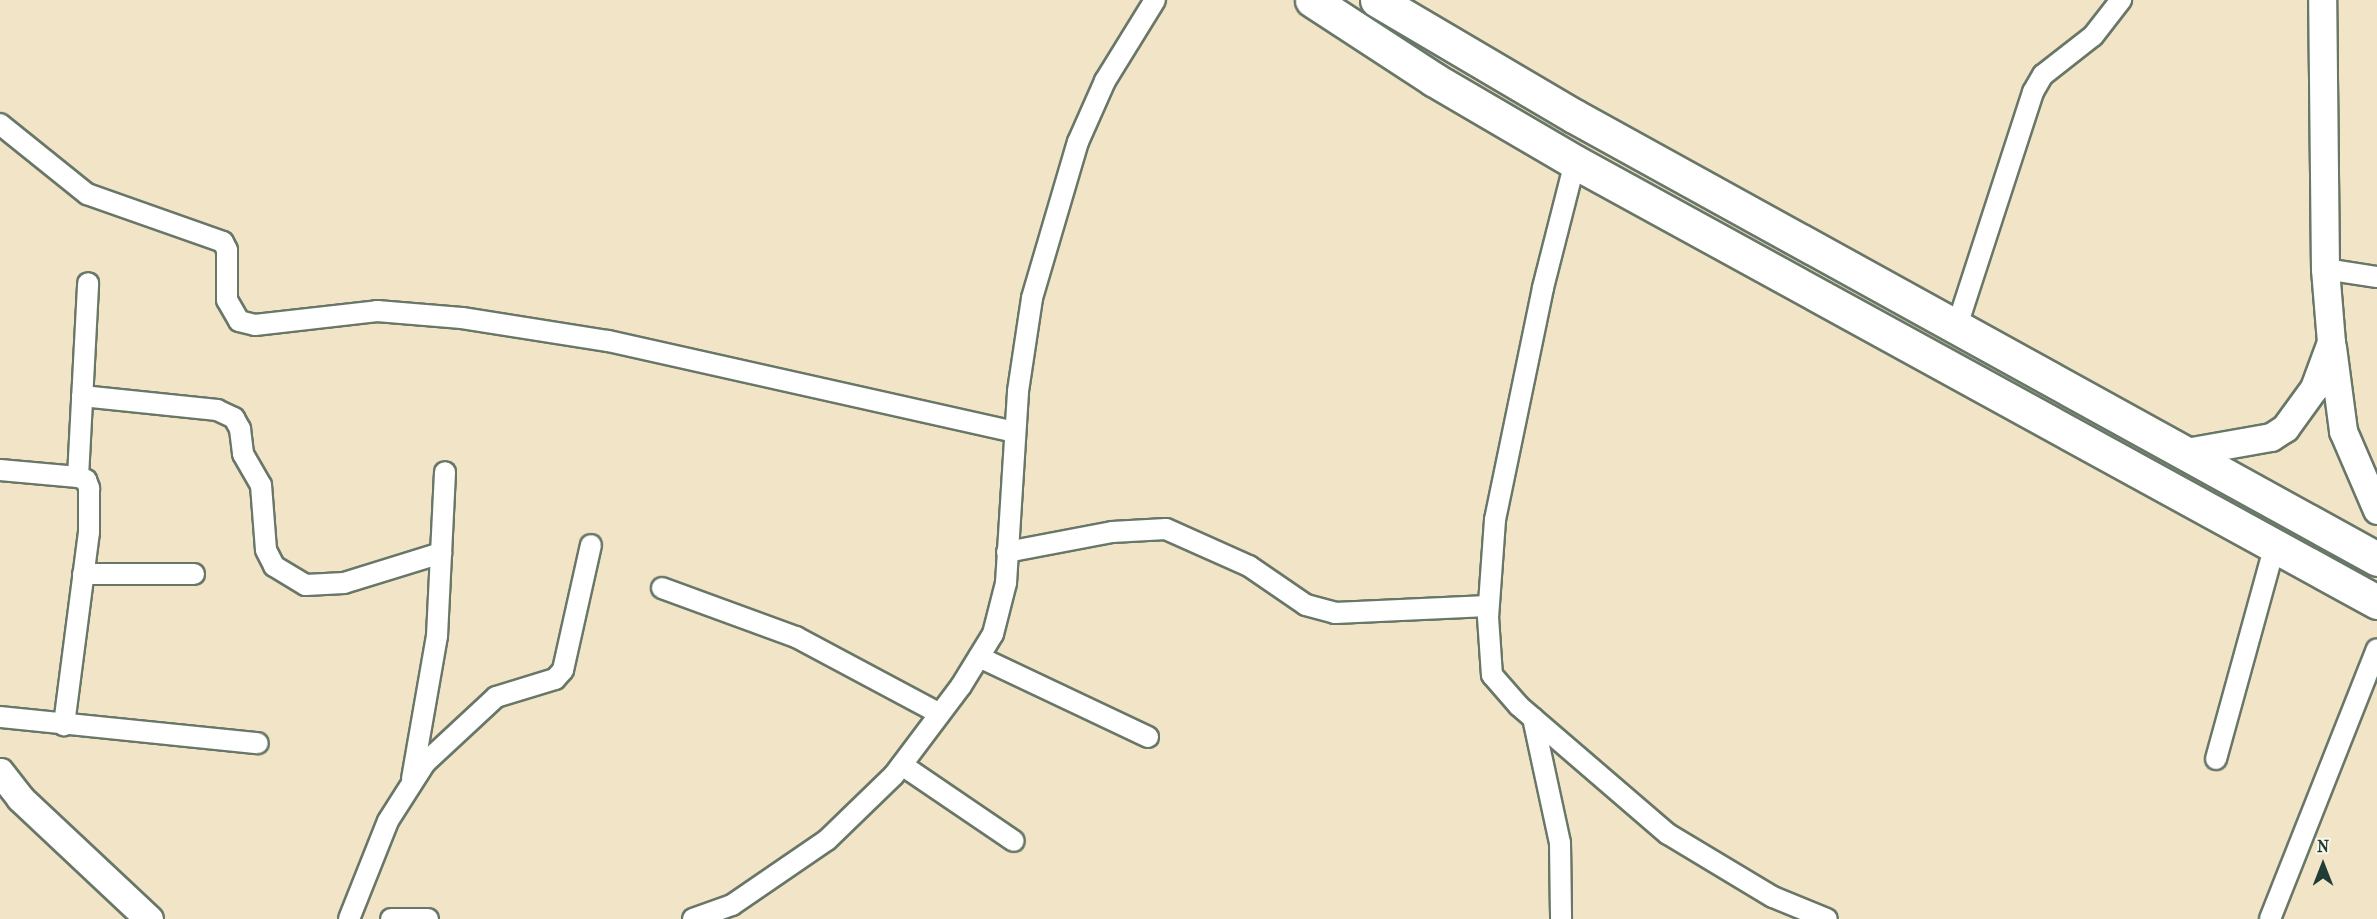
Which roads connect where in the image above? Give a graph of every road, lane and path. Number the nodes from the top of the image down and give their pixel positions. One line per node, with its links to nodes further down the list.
1 (1155, 0): 15 (street)
2 (1312, 0): 8 (highway)
3 (1377, 0): 6 (highway)
4 (2121, 0): 12 (street)
5 (2322, 0): 9 (street)
6 (1574, 116): 8 (highway); 12 (highway)
7 (0, 124): 15 (street)
8 (1565, 156): 22 (highway); 30 (street)
9 (2325, 269): 10 (street); 13 (street)
10 (2377, 277)
11 (88, 283): 14 (street)
12 (1958, 326): 16 (highway)
13 (2331, 342): 16 (street); 20 (street)
14 (82, 396): 19 (street); 24 (street)
15 (1014, 432): 23 (street)
16 (2186, 452): 25 (highway)
17 (0, 470): 19 (street)
18 (445, 472): 24 (street)
19 (78, 477): 26 (street)
20 (2377, 510)
21 (591, 545): 42 (street)
22 (2275, 545): 29 (highway); 39 (street)
23 (1007, 552): 30 (street); 32 (street)
24 (441, 553): 42 (street)
25 (2377, 559)
26 (83, 574): 27 (street); 36 (street)
27 (194, 574)
28 (662, 588): 33 (street)
29 (2377, 602)
30 (1488, 606): 35 (street)
31 (2377, 649): 51 (street)
32 (979, 657): 33 (street); 37 (street)
33 (940, 714): 40 (street)
34 (0, 717): 36 (street)
35 (1533, 718): 49 (street); 50 (street)
36 (64, 725): 38 (street)
37 (1148, 736)
38 (258, 744)
39 (2216, 759)
40 (902, 765): 43 (street); 48 (street)
41 (0, 772): 44 (street)
42 (412, 779): 45 (street)
43 (1014, 841)
44 (149, 919)
45 (349, 919)
46 (391, 919): 47 (street)
47 (428, 919)
48 (693, 919)
49 (1561, 919)
50 (1827, 919)
51 (2270, 919)

